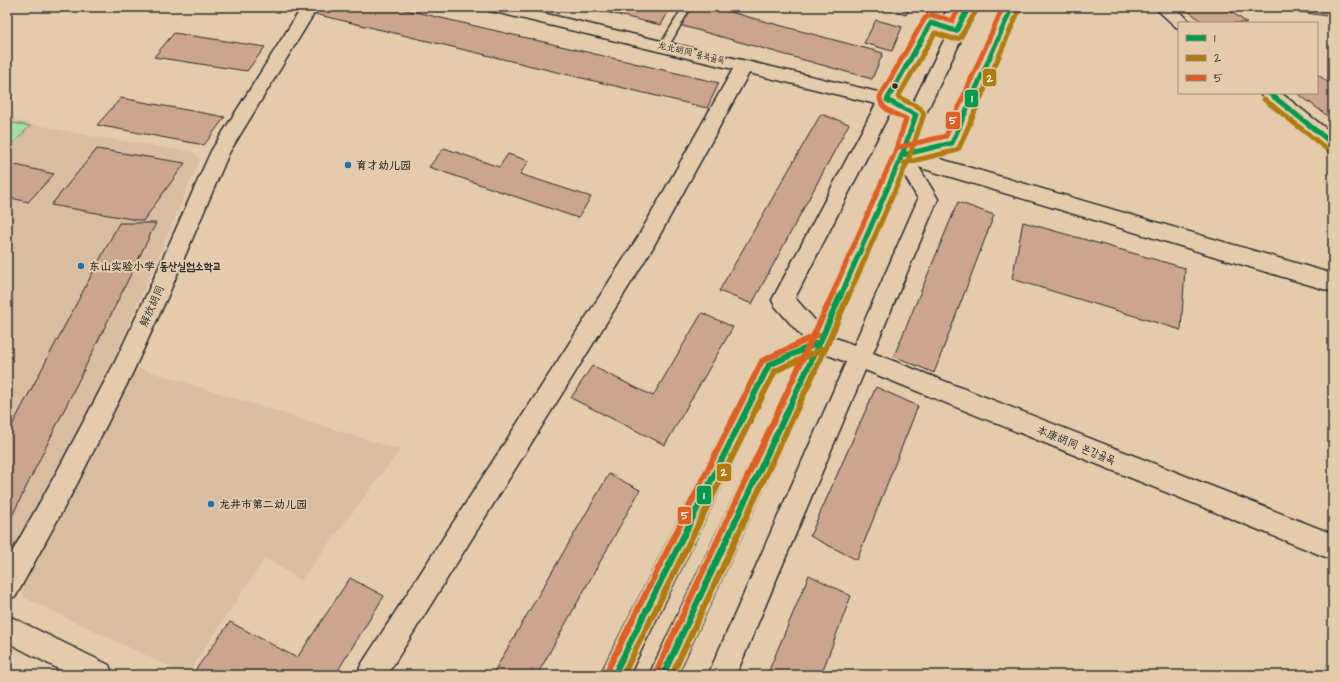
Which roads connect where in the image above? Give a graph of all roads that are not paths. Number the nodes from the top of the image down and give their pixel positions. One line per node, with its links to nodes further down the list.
1 (310, 7): 22 (street, 解放胡同)
2 (496, 7): 11 (street, 龙北胡同 룡북골목)
3 (687, 7): 11 (lane)
4 (939, 7): 9 (street)
5 (969, 7): 10 (street)
6 (1012, 7): 17 (street)
7 (1162, 7): 8 (street)
8 (1181, 22)
9 (931, 23): 10 (street); 14 (street)
10 (956, 31): 15 (street)
11 (664, 46): 12 (street, 龙北胡同 룡북골목)
12 (744, 66): 14 (street, 龙北胡同 룡북골목); 25 (street)
13 (1271, 94): 16 (street)
14 (887, 100): 15 (street, 龙北胡同 룡북골목); 19 (street)
15 (916, 115): 17 (street)
16 (1333, 144)
17 (902, 155): 18 (street); 19 (street); 20 (street)
18 (1333, 283)
19 (820, 342): 20 (street, 本康胡同 본강골목); 26 (street); 27 (street)
20 (859, 358): 21 (street, 本康胡同 본강골목); 28 (street)
21 (1333, 547)
22 (7, 587)
23 (7, 628): 24 (street)
24 (98, 675)
25 (371, 675)
26 (614, 675)
27 (663, 675)
28 (722, 675)

